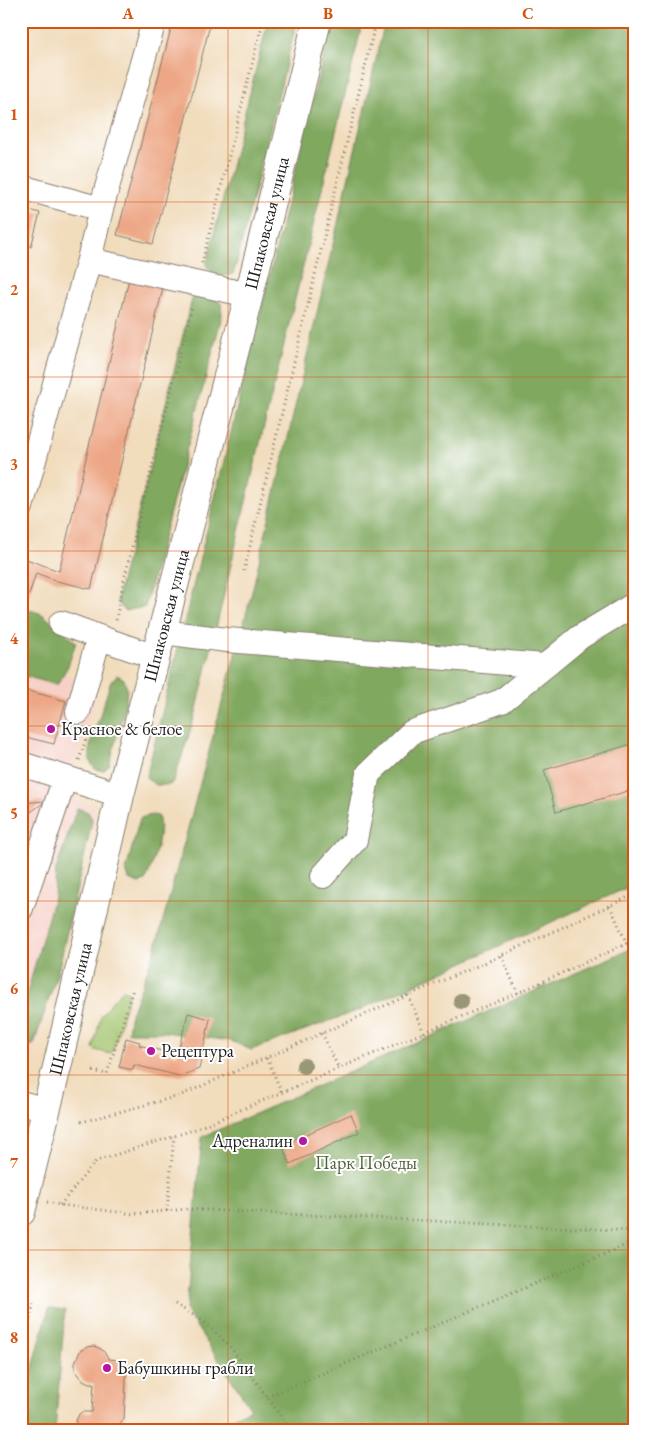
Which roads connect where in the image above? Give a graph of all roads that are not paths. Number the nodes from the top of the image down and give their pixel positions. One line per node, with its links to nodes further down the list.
1 (154, 21): 4 (street)
2 (317, 21): 6 (main road, Шпаковская улица)
3 (21, 187): 4 (street)
4 (101, 209): 5 (street)
5 (89, 260): 6 (street); 7 (street)
6 (249, 296): 11 (main road, Шпаковская улица)
7 (21, 507)
8 (635, 604): 12 (street)
9 (61, 623): 10 (street)
10 (105, 640): 11 (street); 13 (street)
11 (159, 645): 12 (street); 16 (main road, Шпаковская улица)
12 (545, 666): 17 (street)
13 (84, 719)
14 (21, 764): 15 (street)
15 (69, 780): 16 (street); 18 (street)
16 (120, 795): 20 (main road, Шпаковская улица)
17 (324, 876)
18 (26, 916)
19 (21, 1103): 20 (street)
20 (47, 1110): 21 (main road, Шпаковская улица)
21 (23, 1204)

